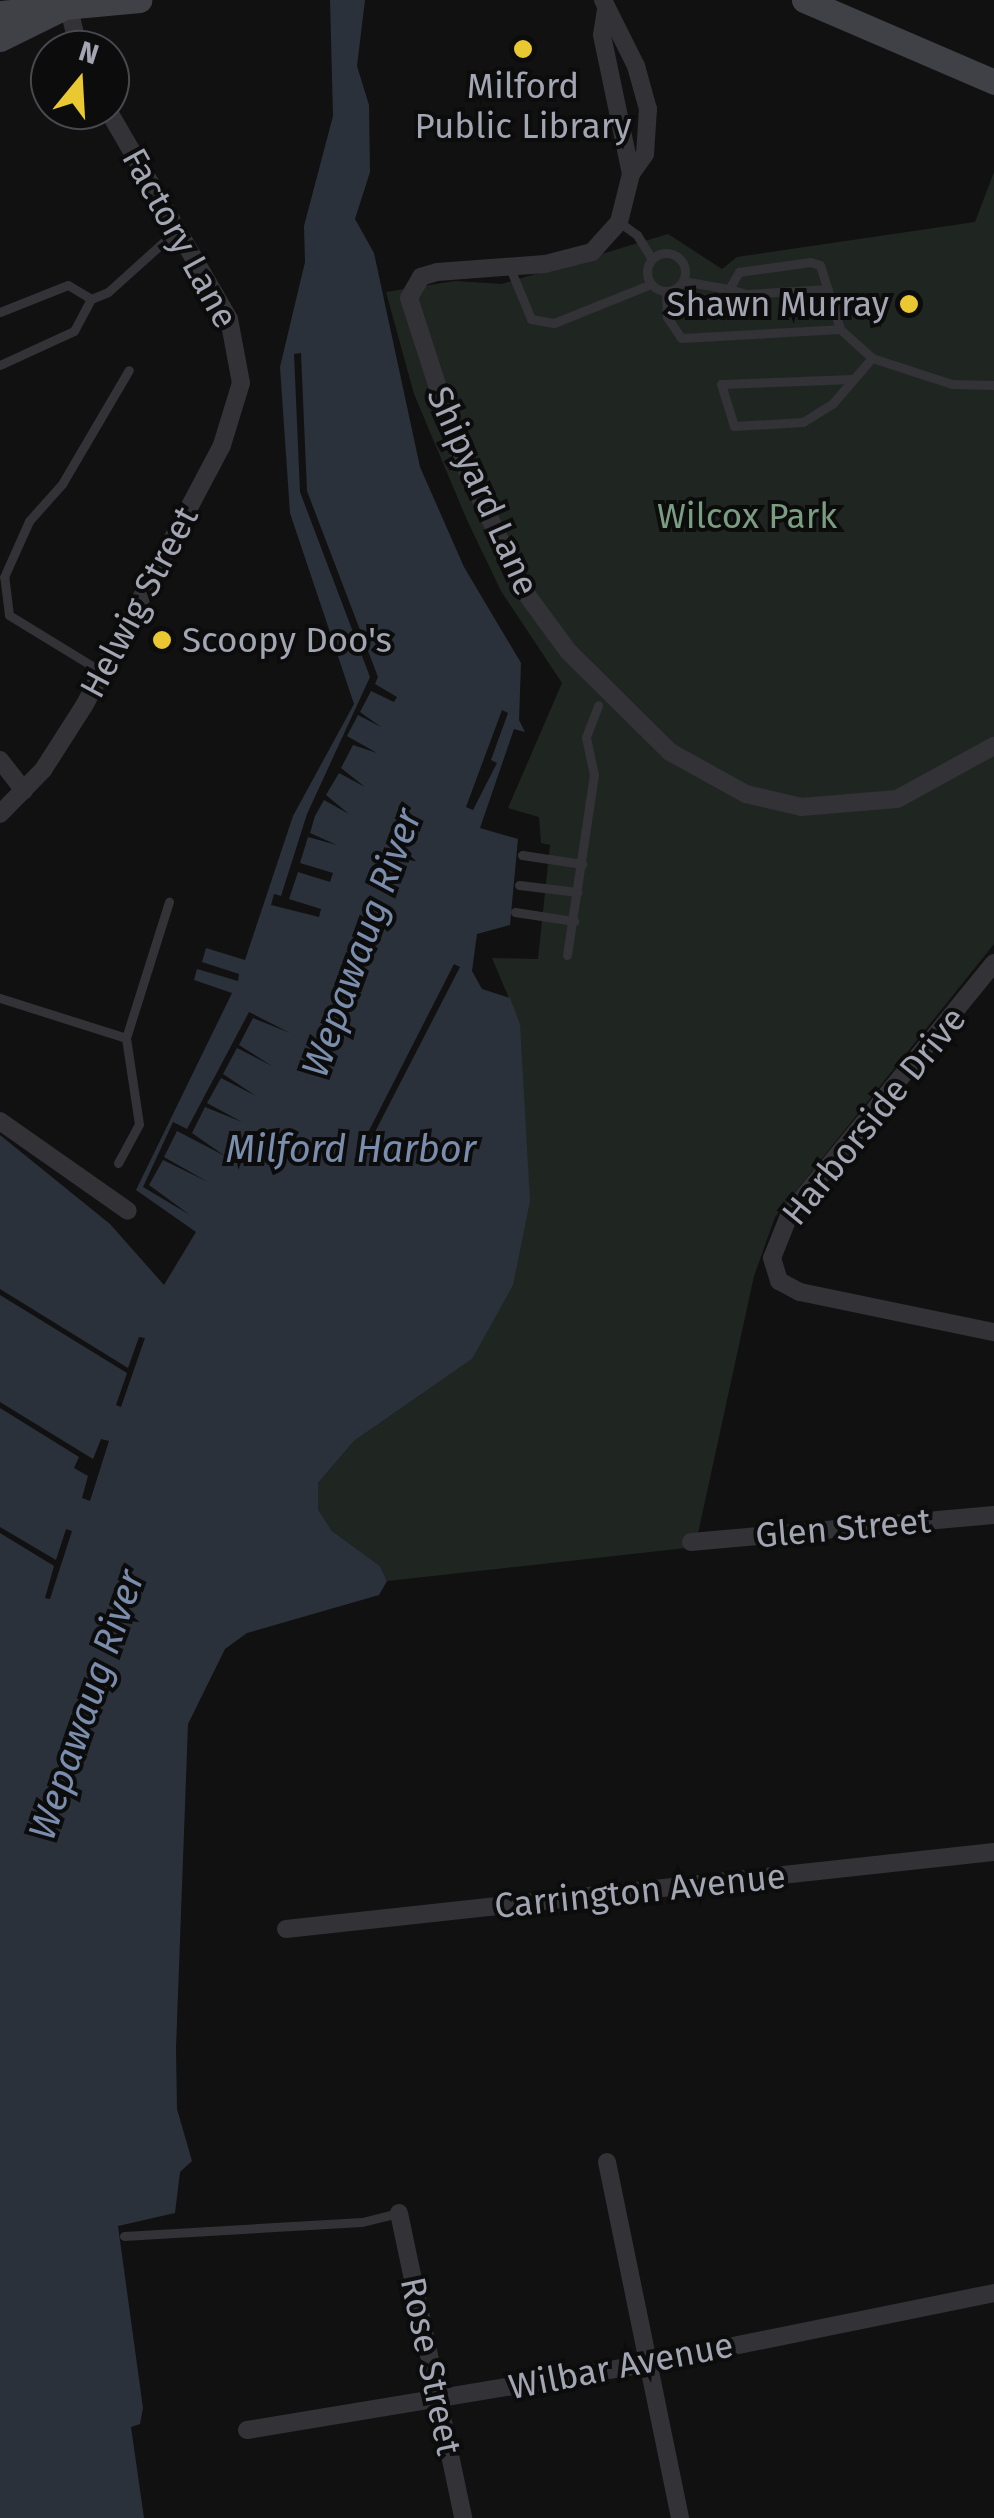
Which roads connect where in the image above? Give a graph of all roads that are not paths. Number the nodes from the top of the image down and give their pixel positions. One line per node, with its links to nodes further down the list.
1 (139, 0): 3 (main road)
2 (804, 0): 8 (main road)
3 (68, 2): 5 (main road); 6 (street); 7 (main road)
4 (604, 5): 10 (street); 10 (street)
5 (0, 12)
6 (74, 30)
7 (0, 38)
8 (994, 82)
9 (120, 130): 12 (street, Factory Lane)
10 (631, 174): 11 (street)
11 (619, 222): 13 (lane); 14 (street, Shipyard Lane)
12 (178, 229): 20 (lane); 25 (street, Factory Lane)
13 (652, 259): 15 (lane); 16 (lane)
14 (510, 268): 16 (lane); 31 (street, Shipyard Lane)
15 (684, 280): 17 (lane); 19 (lane)
16 (651, 284): 19 (lane)
17 (729, 289): 18 (lane); 18 (lane)
18 (828, 289): 22 (lane)
19 (666, 292): 22 (lane)
20 (91, 299): 21 (lane); 24 (lane)
21 (0, 312)
22 (840, 329): 23 (lane)
23 (872, 358): 27 (lane); 28 (lane)
24 (0, 365)
25 (242, 369): 29 (street, Helwig Street)
26 (129, 370): 29 (lane)
27 (852, 378): 27 (lane)
28 (994, 385)
29 (102, 672): 33 (street, Helwig Street)
30 (598, 704): 36 (lane)
31 (994, 746)
32 (0, 760): 33 (street)
33 (24, 792): 34 (street, Helwig Street)
34 (0, 814)
35 (522, 854): 36 (lane)
36 (582, 864): 38 (lane)
37 (519, 885): 38 (lane)
38 (578, 892): 41 (lane)
39 (169, 902): 45 (lane)
40 (515, 912): 41 (lane)
41 (574, 921): 42 (lane)
42 (567, 955)
43 (994, 963): 49 (street, Harborside Drive)
44 (0, 998): 45 (lane)
45 (126, 1038): 47 (lane)
46 (0, 1120): 48 (street)
47 (118, 1163)
48 (128, 1211)
49 (994, 1332)
50 (994, 1514): 51 (street, Glen Street)
51 (691, 1542)
52 (994, 1852): 53 (street, Carrington Avenue)
53 (286, 1929)
54 (606, 2162): 58 (street)
55 (400, 2213): 56 (lane); 59 (street, Rose Street)
56 (124, 2236)
57 (994, 2293): 58 (street, Wilbar Avenue)
58 (650, 2362): 59 (street, Wilbar Avenue); 62 (street)
59 (436, 2400): 60 (street, Wilbar Avenue); 61 (street, Rose Street)
60 (246, 2430)
61 (462, 2518)
62 (680, 2518)

